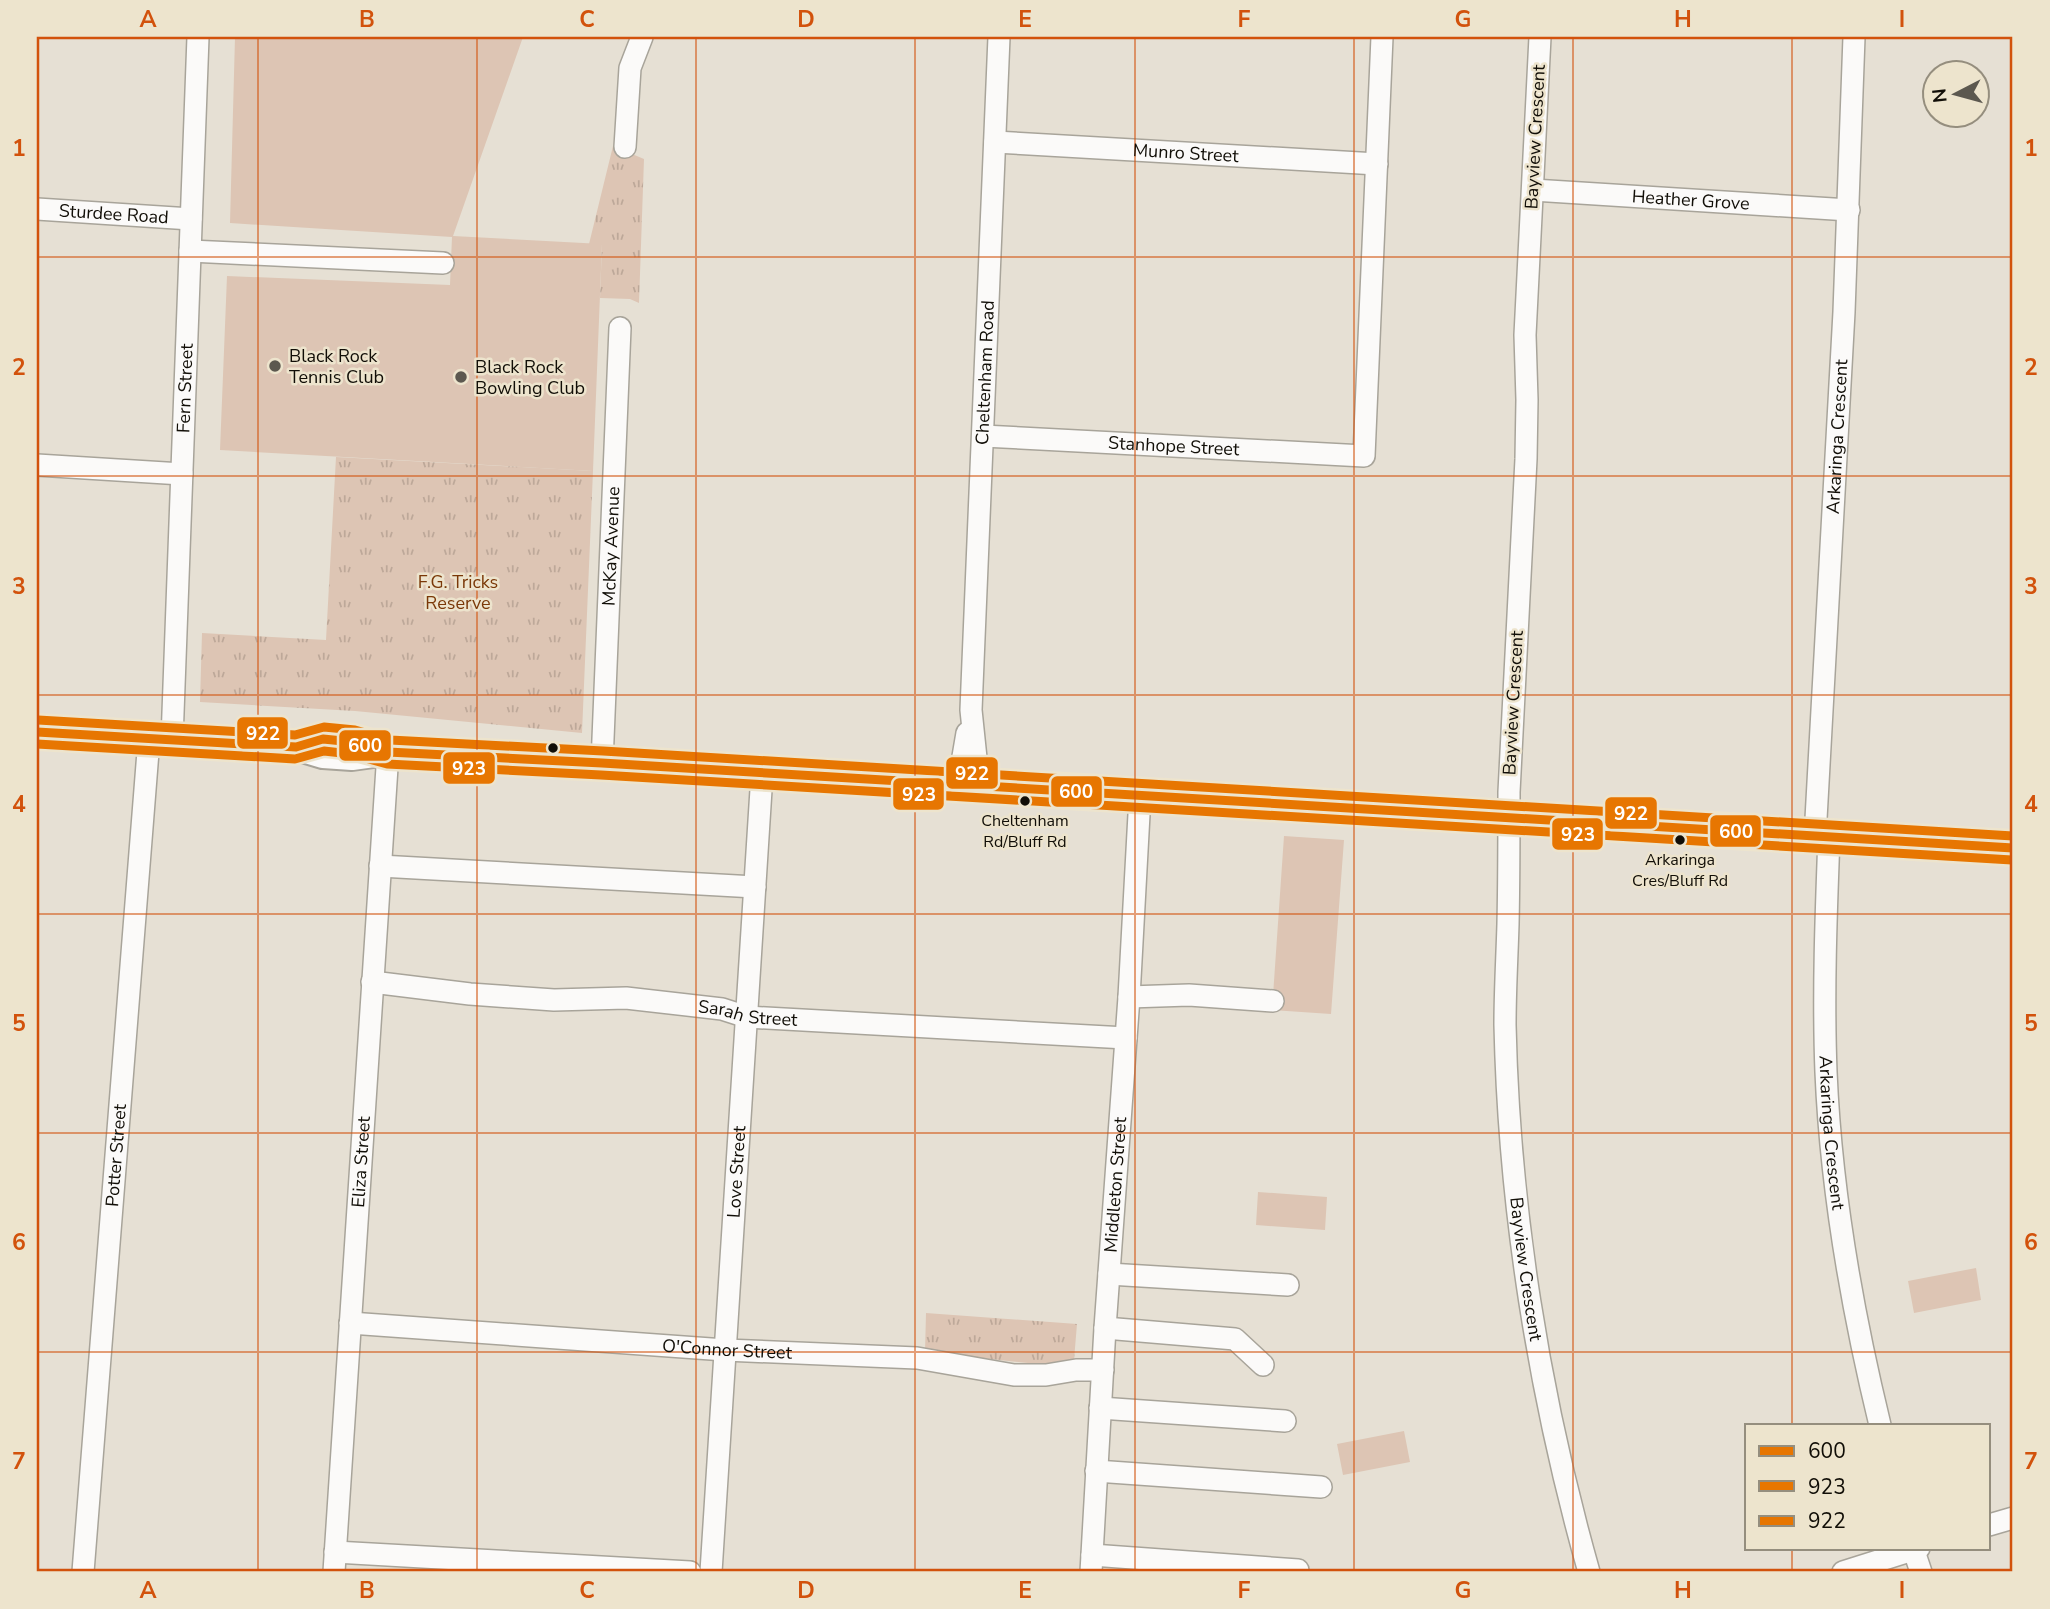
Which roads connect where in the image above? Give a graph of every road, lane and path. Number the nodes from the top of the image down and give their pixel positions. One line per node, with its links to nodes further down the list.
1 (198, 37): 13 (street, Fern Street)
2 (642, 37): 8 (street)
3 (999, 37): 7 (street, Cheltenham Road)
4 (1382, 37): 9 (street)
5 (1540, 37): 10 (street, Bayview Crescent)
6 (1854, 37): 12 (street, Arkaringa Crescent)
7 (995, 142): 9 (street, Munro Street); 17 (street, Cheltenham Road)
8 (625, 148)
9 (1377, 164): 17 (street, Stanhope Street)
10 (1532, 190): 12 (street, Heather Grove); 27 (street, Bayview Crescent)
11 (37, 209): 13 (street, Sturdee Road)
12 (1849, 210): 28 (street, Arkaringa Crescent)
13 (191, 219): 14 (street, Fern Street)
14 (190, 251): 15 (street); 19 (street, Fern Street)
15 (443, 263)
16 (620, 328): 23 (street, McKay Avenue)
17 (983, 436): 25 (street, Cheltenham Road)
18 (37, 465): 19 (street)
19 (182, 474): 21 (street, Fern Street)
20 (37, 732): 21 (main road)
21 (161, 740): 22 (main road); 56 (street, Potter Street)
22 (388, 752): 23 (main road); 30 (street, Eliza Street)
23 (601, 763): 24 (main road)
24 (762, 774): 25 (main road); 31 (street, Love Street)
25 (968, 786): 26 (main road)
26 (1140, 796): 27 (main road); 33 (street, Middleton Street)
27 (1509, 818): 28 (main road); 59 (street, Bayview Crescent)
28 (1822, 837): 29 (main road); 46 (street, Arkaringa Crescent)
29 (2013, 848)
30 (380, 866): 31 (street); 32 (street, Eliza Street)
31 (755, 887): 35 (street, Love Street)
32 (372, 982): 35 (street, Sarah Street); 39 (street, Eliza Street)
33 (1129, 997): 34 (street); 36 (street, Middleton Street)
34 (1273, 1000)
35 (747, 1017): 36 (street, Sarah Street); 41 (street, Love Street)
36 (1126, 1038): 37 (street, Middleton Street)
37 (1109, 1273): 38 (street); 40 (street, Middleton Street)
38 (1288, 1285)
39 (350, 1323): 41 (street, O'Connor Street); 53 (street, Eliza Street)
40 (1105, 1328): 42 (street); 43 (street, Middleton Street)
41 (725, 1350): 43 (street, O'Connor Street); 58 (street, Love Street)
42 (1263, 1365)
43 (1103, 1370): 44 (street, Middleton Street)
44 (1100, 1408): 45 (street); 47 (street, Middleton Street)
45 (1285, 1421)
46 (1880, 1424)
47 (1096, 1471): 48 (street); 54 (street, Middleton Street)
48 (1321, 1487)
49 (2013, 1518): 50 (street)
50 (1990, 1525)
51 (1909, 1550): 60 (street)
52 (1916, 1550): 61 (street)
53 (335, 1562): 57 (street)
54 (1091, 1563): 55 (street)
55 (1298, 1570)
56 (83, 1572)
57 (691, 1572)
58 (711, 1572)
59 (1589, 1572)
60 (1843, 1572)
61 (1921, 1572)

